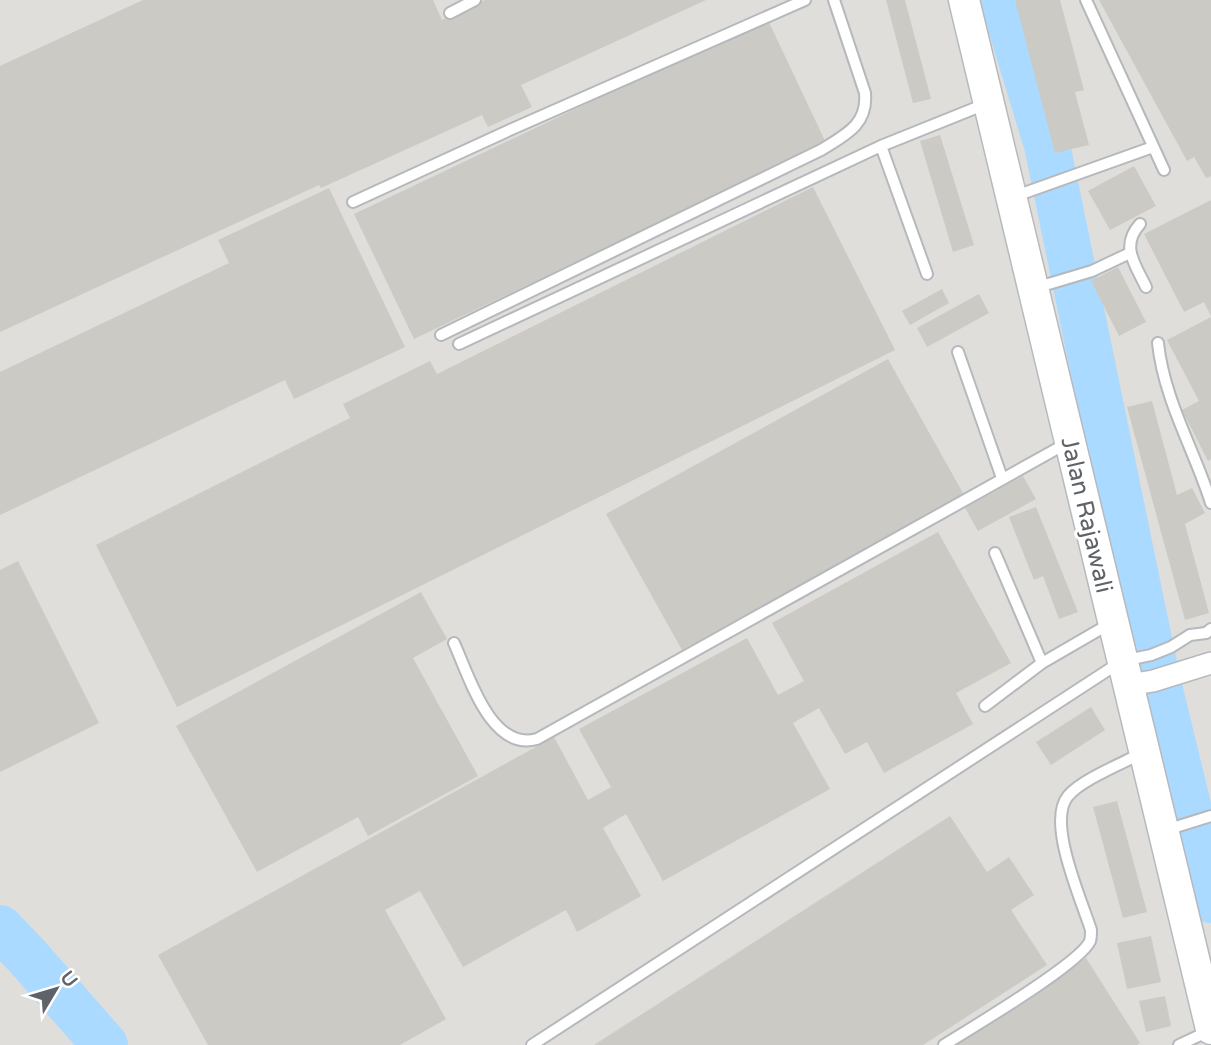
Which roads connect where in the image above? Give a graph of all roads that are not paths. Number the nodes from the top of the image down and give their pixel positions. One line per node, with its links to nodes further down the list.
1 (475, 0): 6 (lane)
2 (805, 0): 12 (lane)
3 (834, 0): 18 (lane)
4 (964, 0): 7 (street, Jalan Rajawali)
5 (1086, 0): 9 (lane)
6 (450, 13)
7 (990, 102): 8 (lane); 11 (street, Jalan Rajawali)
8 (880, 146): 15 (lane); 20 (lane)
9 (1153, 147): 10 (lane); 11 (lane)
10 (1164, 170)
11 (1021, 194): 16 (street, Jalan Rajawali)
12 (353, 202)
13 (1140, 224): 14 (lane)
14 (1130, 253): 16 (lane); 17 (lane)
15 (928, 274)
16 (1047, 284): 22 (street, Jalan Rajawali)
17 (1146, 287)
18 (441, 335)
19 (1158, 343): 24 (lane)
20 (459, 345)
21 (958, 352): 23 (lane)
22 (1070, 441): 23 (lane); 26 (street, Jalan Rajawali)
23 (1002, 478): 28 (lane)
24 (1211, 503)
25 (995, 552): 29 (lane)
26 (1112, 623): 29 (lane); 31 (street, Jalan Rajawali)
27 (1211, 629): 31 (lane)
28 (454, 643)
29 (1042, 663): 32 (lane)
30 (1201, 666): 31 (street)
31 (1138, 671): 33 (street, Jalan Rajawali); 38 (lane)
32 (985, 706)
33 (1145, 751): 35 (street, Jalan Rajawali); 39 (lane)
34 (1211, 816): 35 (lane)
35 (1173, 828): 36 (street, Jalan Rajawali)
36 (1207, 990): 37 (street, Jalan Rajawali)
37 (1211, 1029): 40 (lane)
38 (532, 1045)
39 (944, 1045)
40 (1179, 1045)

